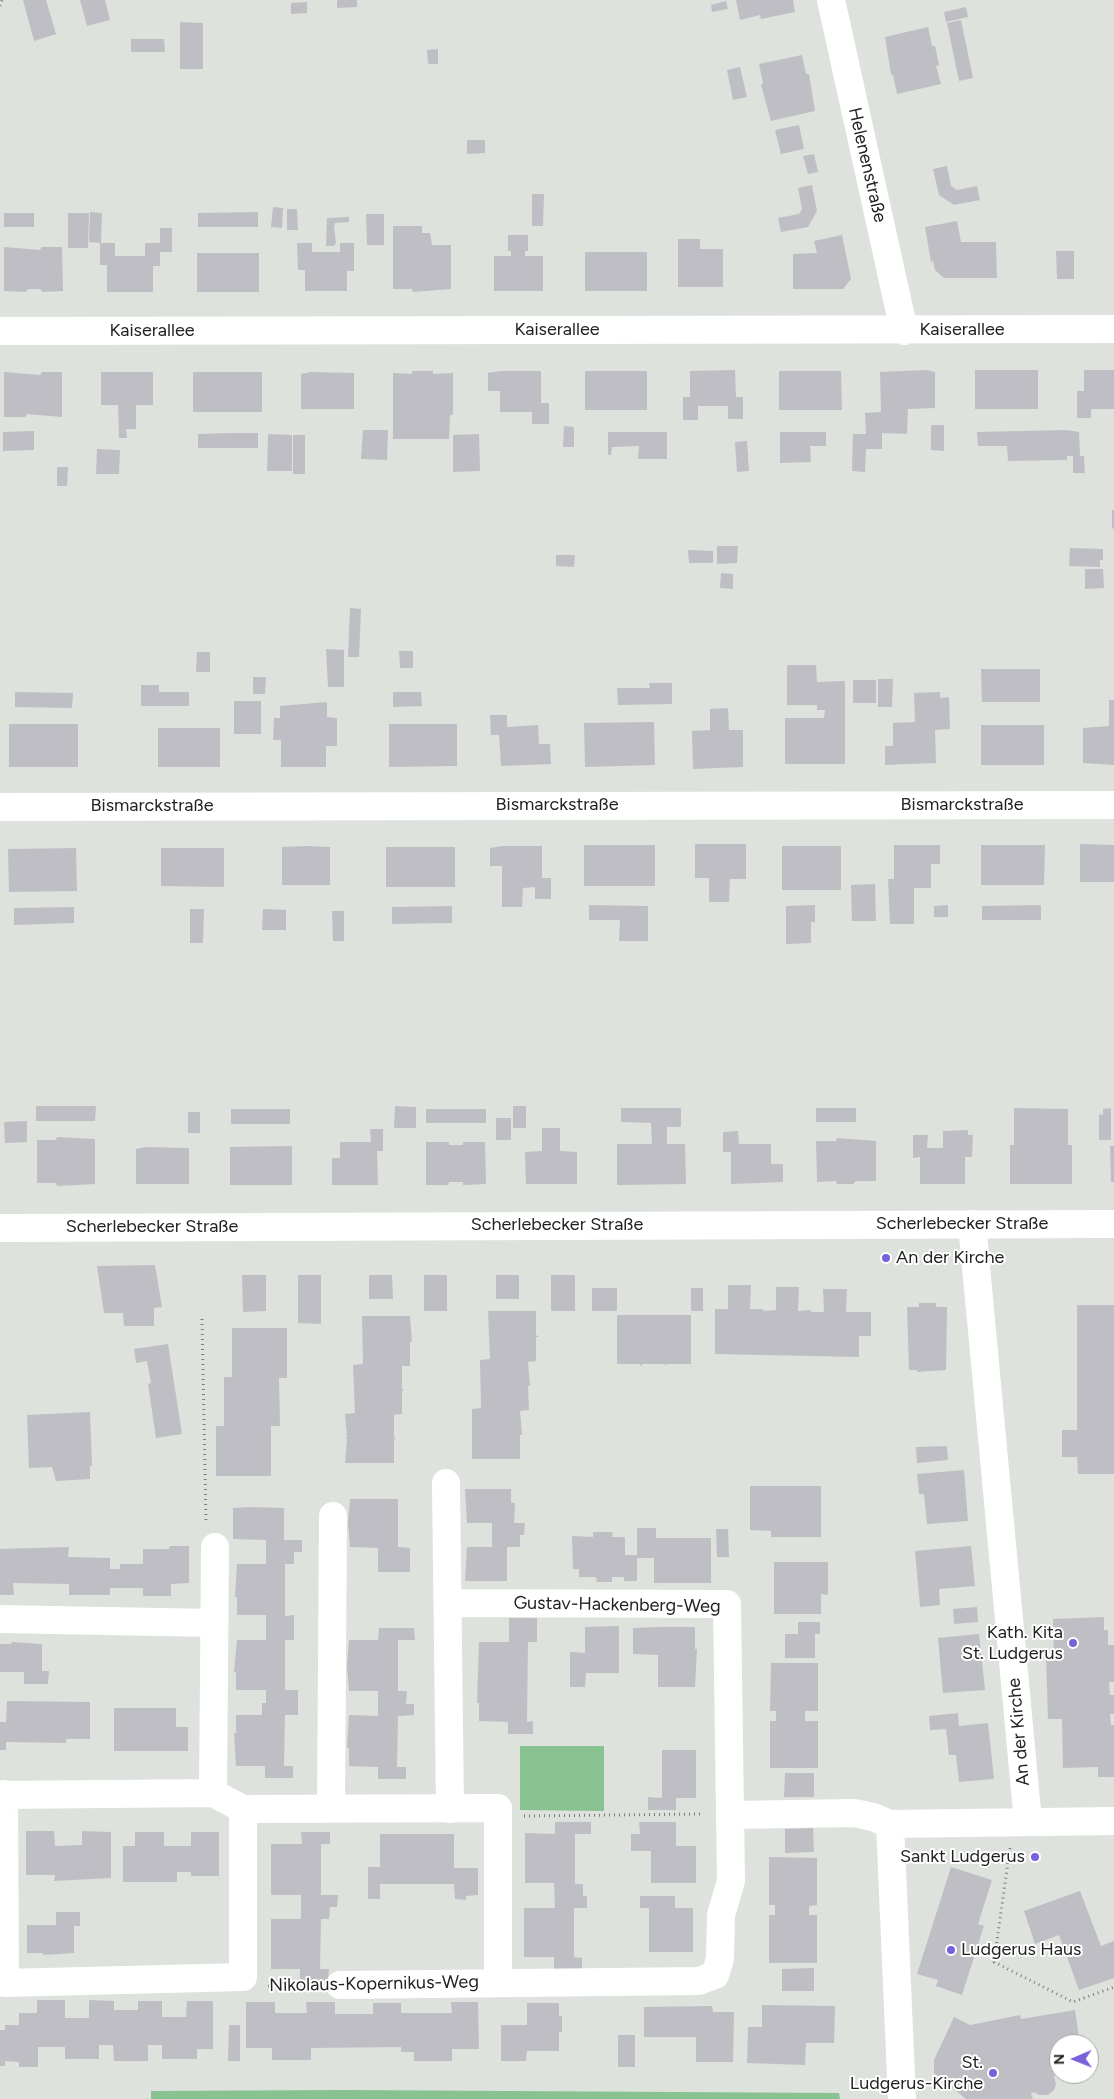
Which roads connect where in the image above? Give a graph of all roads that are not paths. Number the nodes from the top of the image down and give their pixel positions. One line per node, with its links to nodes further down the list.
1 (831, 0): 4 (street, Helenenstraße)
2 (1114, 329): 4 (street, Kaiserallee)
3 (0, 331): 4 (street, Kaiserallee)
4 (904, 331)
5 (1114, 804): 6 (street, Bismarckstraße)
6 (0, 807)
7 (972, 1224): 8 (street, Scherlebecker Straße); 9 (street, Scherlebecker Straße); 23 (street, An der Kirche)
8 (1114, 1224)
9 (0, 1228)
10 (446, 1483): 13 (street)
11 (333, 1516): 18 (street)
12 (211, 1538): 15 (street)
13 (448, 1603): 20 (street); 21 (street, Gustav-Hackenberg-Weg)
14 (0, 1619): 15 (street)
15 (214, 1623): 16 (street)
16 (213, 1793): 17 (street); 19 (street)
17 (2, 1794): 26 (street)
18 (331, 1808): 19 (street); 20 (street)
19 (243, 1809): 26 (street)
20 (450, 1809): 25 (street, Nikolaus-Kopernikus-Weg)
21 (731, 1815): 24 (street); 25 (street, Gustav-Hackenberg-Weg)
22 (1114, 1821): 23 (street)
23 (1020, 1822): 24 (street)
24 (890, 1824): 28 (street)
25 (498, 1982): 27 (street, Nikolaus-Kopernikus-Weg)
26 (3, 1983)
27 (340, 1985)
28 (902, 2099)

